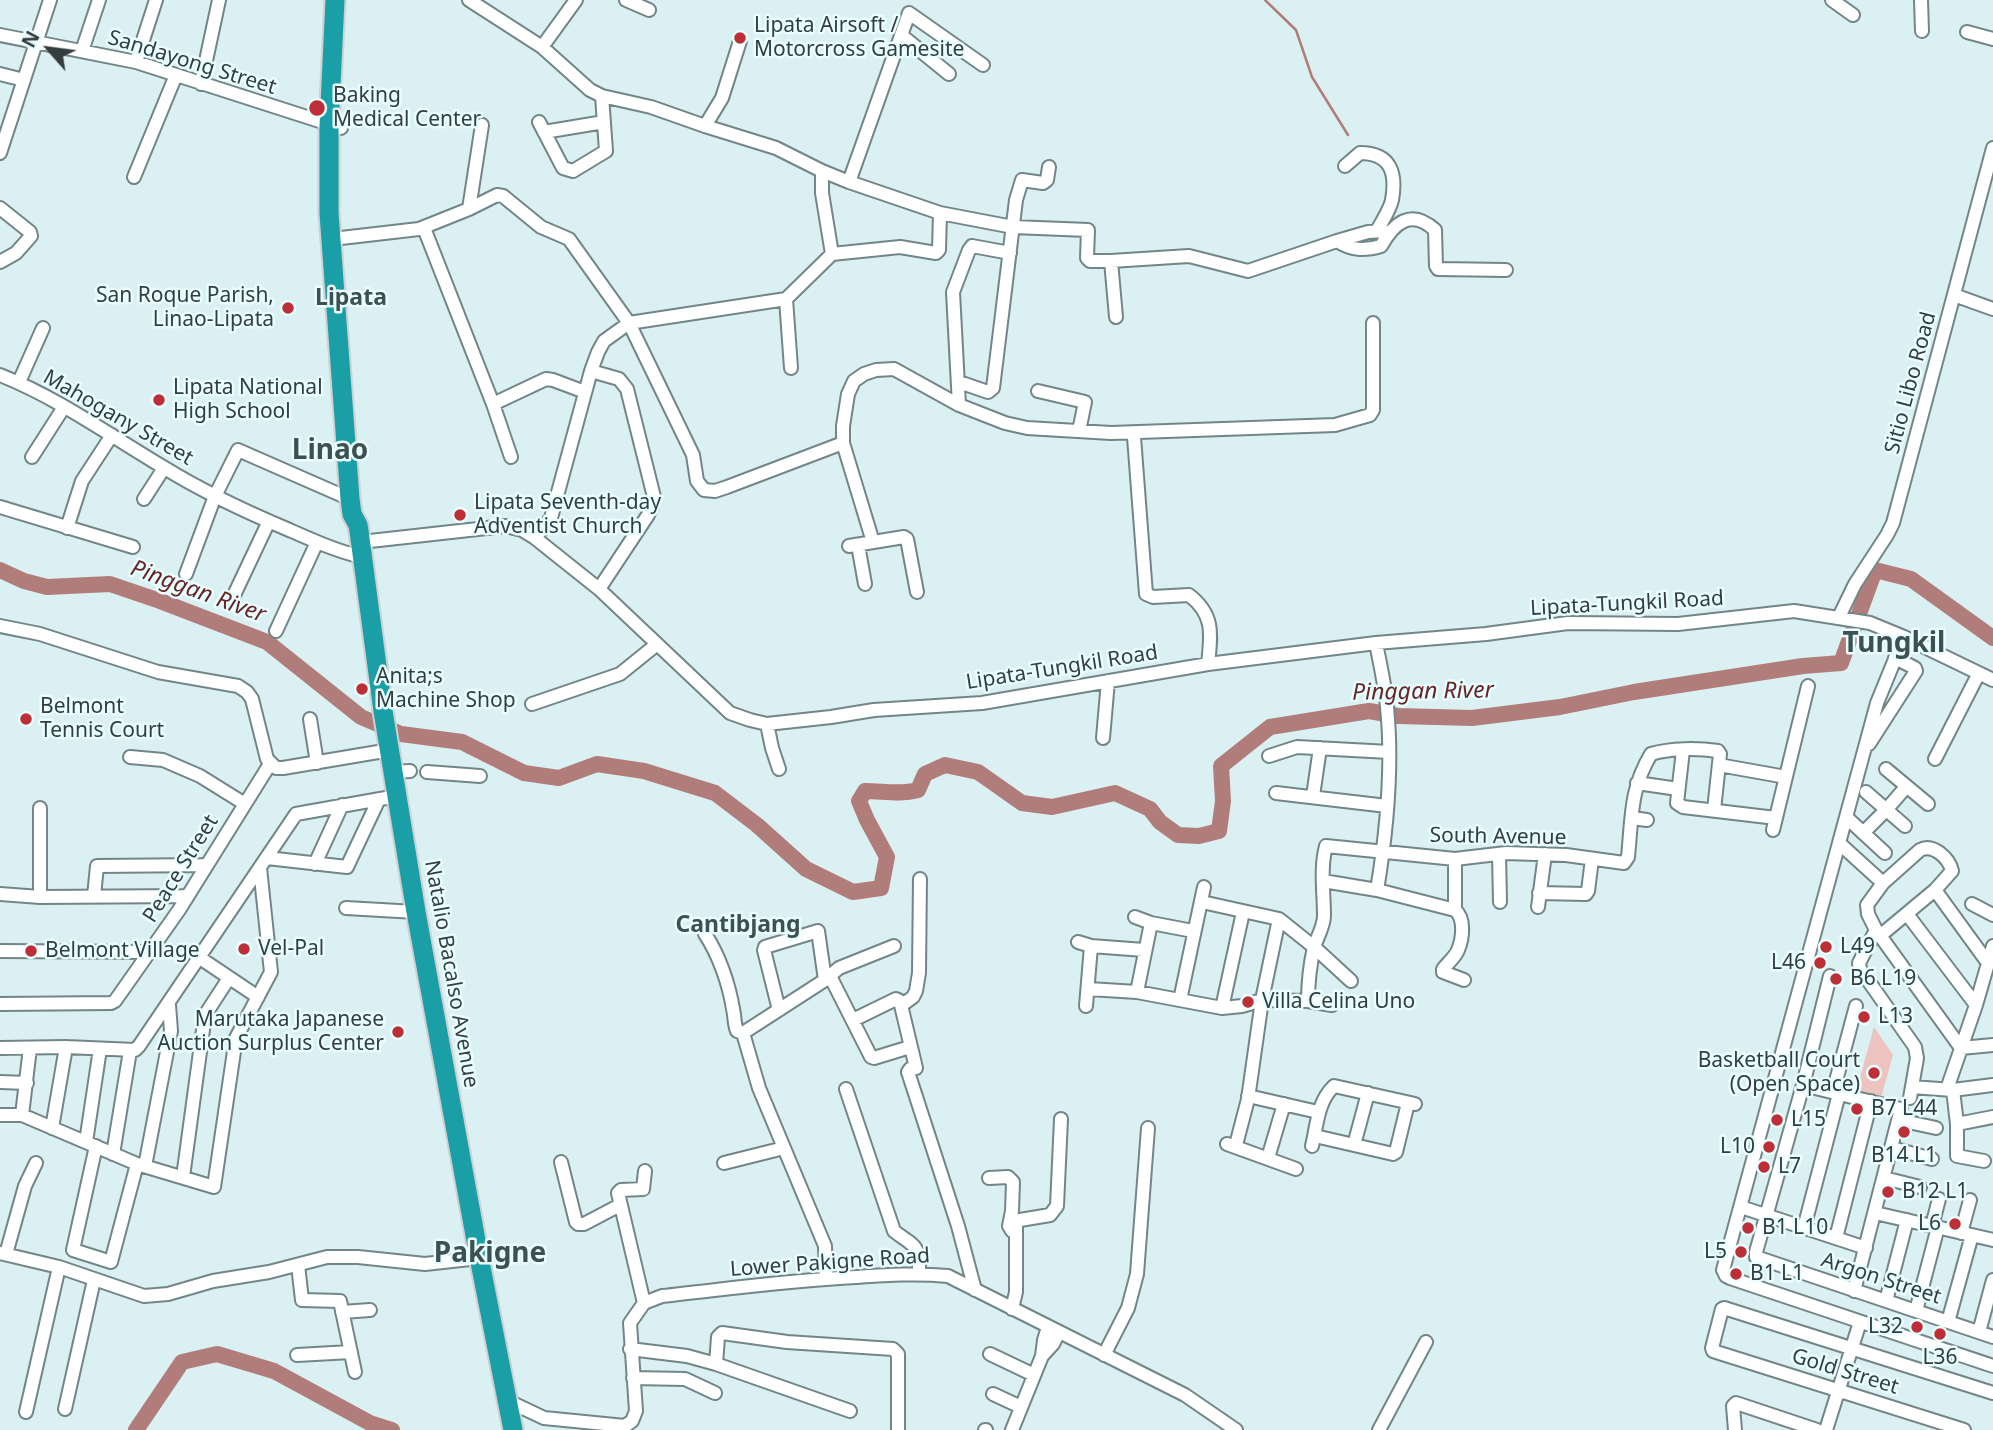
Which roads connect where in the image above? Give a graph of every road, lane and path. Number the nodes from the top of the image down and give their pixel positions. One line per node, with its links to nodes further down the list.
1 (50, 0): 20 (street)
2 (99, 0): 22 (street)
3 (156, 0): 23 (street)
4 (219, 0): 29 (street)
5 (335, 0): 34 (highway, Natalio Bacalso Avenue)
6 (345, 0): 34 (highway, Natalio Bacalso Avenue)
7 (470, 0): 21 (street)
8 (576, 0): 21 (street)
9 (626, 0): 12 (street)
10 (1921, 0): 14 (street)
11 (1838, 2): 13 (street)
12 (649, 10)
13 (1853, 15)
14 (1922, 30)
15 (1967, 32): 18 (street)
16 (0, 35): 20 (street, Sandayong Street)
17 (901, 35): 24 (street); 26 (street); 41 (street)
18 (1993, 40)
19 (740, 41): 33 (street)
20 (36, 43): 22 (street, Sandayong Street); 28 (street)
21 (542, 47): 30 (street)
22 (82, 51): 23 (street, Sandayong Street)
23 (136, 62): 27 (street, Sandayong Street)
24 (982, 65)
25 (0, 74): 28 (street)
26 (949, 74)
27 (176, 75): 29 (street, Sandayong Street); 40 (street)
28 (24, 80): 36 (street)
29 (201, 84): 34 (street, Sandayong Street)
30 (602, 96): 31 (street); 33 (street)
31 (604, 122): 31 (street)
32 (482, 125): 44 (street)
33 (705, 126): 39 (street)
34 (335, 127): 49 (highway, Natalio Bacalso Avenue); 81 (highway, Natalio Bacalso Avenue)
35 (1993, 148): 42 (street, Sitio Libo Road)
36 (0, 150)
37 (1345, 166): 48 (street)
38 (1049, 167): 46 (street)
39 (822, 171): 41 (street); 51 (street)
40 (134, 177)
41 (849, 182): 45 (street)
42 (1988, 190): 55 (street, Sitio Libo Road)
43 (0, 208): 53 (street)
44 (469, 209): 47 (street); 59 (street)
45 (940, 213): 46 (street); 51 (street)
46 (1013, 227): 50 (street); 52 (street)
47 (424, 228): 49 (street); 69 (street)
48 (1383, 231): 52 (street); 54 (street)
49 (341, 238): 86 (highway, Natalio Bacalso Avenue)
50 (1010, 253): 66 (street); 66 (street)
51 (832, 254): 56 (street)
52 (1111, 261): 58 (street)
53 (0, 262)
54 (1506, 270)
55 (1954, 295): 57 (street); 95 (street, Sitio Libo Road)
56 (786, 299): 59 (street); 62 (street)
57 (1993, 309)
58 (1116, 317)
59 (629, 323): 63 (street); 75 (street)
60 (1373, 324): 72 (street)
61 (43, 328): 65 (street)
62 (791, 368)
63 (592, 371): 68 (street); 92 (street)
64 (0, 374): 65 (street, Mahogany Street)
65 (19, 382): 71 (street, Mahogany Street)
66 (959, 382): 70 (street)
67 (1038, 391): 72 (street)
68 (585, 392): 69 (street); 85 (street)
69 (493, 404): 77 (street)
70 (959, 405): 72 (street); 75 (street)
71 (64, 407): 73 (street, Mahogany Street); 76 (street)
72 (1079, 431)
73 (112, 435): 78 (street, Mahogany Street); 84 (street)
74 (1134, 437): 102 (street)
75 (843, 443): 88 (street)
76 (32, 457)
77 (512, 457)
78 (164, 468): 79 (street, Mahogany Street); 80 (street)
79 (215, 496): 81 (street); 83 (street, Mahogany Street); 90 (street)
80 (145, 499)
81 (350, 499): 86 (highway, Natalio Bacalso Avenue)
82 (0, 507): 84 (street)
83 (269, 521): 87 (street, Mahogany Street); 93 (street)
84 (67, 528): 89 (street)
85 (535, 538): 86 (street, Lipata-Tungkil Road); 92 (street, Lipata-Tungkil Road)
86 (360, 541): 87 (street, Mahogany Street); 111 (highway, Natalio Bacalso Avenue)
87 (317, 542): 97 (street)
88 (873, 542): 91 (street); 94 (street)
89 (133, 547)
90 (186, 574)
91 (865, 584)
92 (599, 589): 100 (street, Lipata-Tungkil Road)
93 (235, 593)
94 (917, 593)
95 (1842, 617): 98 (street, Lipata-Tungkil Road); 99 (street, Lipata-Tungkil Road)
96 (0, 626): 120 (street)
97 (276, 631)
98 (1905, 636): 101 (street); 103 (street, Lipata-Tungkil Road)
99 (1376, 643): 102 (street, Lipata-Tungkil Road); 114 (street)
100 (656, 645): 107 (street); 109 (street, Lipata-Tungkil Road)
101 (1895, 658): 115 (street); 115 (street)
102 (1208, 664): 105 (street, Lipata-Tungkil Road)
103 (1979, 673): 104 (street, Lipata-Tungkil Road); 118 (street)
104 (1993, 680)
105 (1108, 681): 109 (street, Lipata-Tungkil Road); 110 (street)
106 (1808, 686): 126 (street)
107 (533, 704)
108 (310, 719): 119 (street)
109 (766, 724): 122 (street)
110 (1103, 738)
111 (389, 745): 119 (street); 133 (highway, Natalio Bacalso Avenue)
112 (1320, 748): 114 (street); 116 (street); 131 (street)
113 (1683, 750): 121 (street); 127 (street, South Avenue); 132 (street)
114 (1389, 752): 137 (street)
115 (1863, 754): 141 (street)
116 (1269, 756)
117 (131, 757): 134 (street)
118 (1935, 759)
119 (317, 763): 120 (street)
120 (270, 764): 134 (street, Peace Street)
121 (1719, 765): 126 (street); 139 (street)
122 (779, 769)
123 (1886, 769): 128 (street)
124 (427, 772): 125 (street)
125 (481, 776)
126 (1786, 777): 139 (street)
127 (1637, 783): 132 (street); 142 (street, South Avenue)
128 (1906, 787): 135 (street); 140 (street)
129 (1866, 792): 140 (street)
130 (1276, 793): 131 (street)
131 (1313, 796): 137 (street)
132 (1678, 796): 139 (street)
133 (388, 797): 136 (street); 154 (street); 171 (highway, Natalio Bacalso Avenue)
134 (245, 804): 155 (street, Peace Street)
135 (1928, 804)
136 (342, 805): 153 (street); 154 (street)
137 (1387, 806): 147 (street)
138 (40, 808): 165 (street)
139 (1714, 810)
140 (1886, 810): 144 (street); 145 (street)
141 (1846, 817): 145 (street); 146 (street)
142 (1632, 818): 143 (street); 152 (street, South Avenue)
143 (1647, 820)
144 (1905, 826)
145 (1863, 832): 148 (street)
146 (1839, 843): 158 (street); 263 (street)
147 (1383, 851): 151 (street, South Avenue); 157 (street, South Avenue); 160 (street)
148 (1885, 853)
149 (1499, 854): 150 (street, South Avenue); 151 (street, South Avenue); 167 (street)
150 (1545, 854): 152 (street, South Avenue); 152 (street)
151 (1455, 859): 170 (street)
152 (1592, 859)
153 (263, 863): 154 (street); 189 (street); 198 (street)
154 (315, 864)
155 (207, 865): 163 (street); 164 (street, Peace Street)
156 (920, 879): 204 (street)
157 (1323, 881): 160 (street); 185 (street)
158 (1883, 883): 161 (street); 179 (street)
159 (1204, 887): 166 (street)
160 (1377, 890): 170 (street)
161 (1935, 890): 173 (street); 190 (street)
162 (0, 894): 165 (street)
163 (94, 896): 164 (street); 165 (street)
164 (187, 896): 188 (street, Peace Street)
165 (40, 897)
166 (1202, 902): 172 (street); 178 (street)
167 (1500, 902)
168 (1972, 904): 174 (street)
169 (346, 908): 171 (street)
170 (1455, 910): 194 (street)
171 (416, 912): 275 (highway, Natalio Bacalso Avenue)
172 (1243, 912): 176 (street); 209 (street)
173 (1907, 914): 179 (street); 206 (street)
174 (1993, 915)
175 (1135, 918): 177 (street)
176 (1279, 919): 185 (street); 199 (street)
177 (1151, 923): 178 (street); 186 (street)
178 (1194, 931): 200 (street)
179 (1878, 933): 218 (street); 226 (street)
180 (705, 934): 212 (street)
181 (1078, 942): 183 (street)
182 (894, 946): 193 (street)
183 (1091, 946): 186 (street); 196 (street)
184 (1993, 946): 190 (street)
185 (1314, 947): 195 (street); 201 (street)
186 (1144, 950): 197 (street)
187 (0, 951): 188 (street)
188 (150, 953): 202 (street, Peace Street)
189 (200, 958): 192 (street); 203 (street)
190 (1989, 963): 206 (street)
191 (1830, 976): 223 (street)
192 (229, 978): 198 (street); 256 (street)
193 (827, 978): 210 (street); 210 (street); 211 (street)
194 (1464, 980)
195 (1351, 981)
196 (1089, 989): 197 (street); 207 (street)
197 (1137, 992): 200 (street)
198 (258, 997): 256 (street)
199 (1262, 999): 201 (street); 209 (street); 229 (street)
200 (1180, 1000): 209 (street)
201 (1308, 1001): 205 (street)
202 (0, 1004)
203 (169, 1005): 220 (street); 253 (street)
204 (902, 1005): 211 (street); 215 (street)
205 (1332, 1005)
206 (1976, 1005): 218 (street)
207 (1086, 1006)
208 (1856, 1006): 228 (street)
209 (1222, 1007)
210 (779, 1010): 212 (street)
211 (853, 1020): 215 (street)
212 (743, 1033): 244 (street)
213 (1993, 1045): 218 (street)
214 (66, 1047): 217 (street); 219 (street); 239 (street)
215 (910, 1047): 282 (street)
216 (0, 1048): 217 (street)
217 (30, 1048): 222 (street)
218 (1962, 1048): 226 (street)
219 (100, 1049): 220 (street); 242 (street)
220 (130, 1051): 246 (street)
221 (0, 1082): 222 (street)
222 (27, 1083): 235 (street)
223 (1802, 1085): 228 (street); 265 (street)
224 (1993, 1085): 226 (street)
225 (846, 1089): 278 (street)
226 (1950, 1090): 238 (street)
227 (1368, 1093): 232 (street); 243 (street); 243 (street)
228 (1836, 1093): 230 (street); 268 (street)
229 (1248, 1096): 231 (street); 247 (street)
230 (1871, 1101): 233 (street); 271 (street)
231 (1284, 1104): 232 (street); 247 (street)
232 (1318, 1112): 243 (street)
233 (1900, 1114): 241 (street); 245 (street)
234 (0, 1115): 235 (street)
235 (22, 1115): 239 (street)
236 (1993, 1117): 238 (street)
237 (1061, 1119): 269 (street)
238 (1957, 1124): 249 (street)
239 (52, 1128): 242 (street)
240 (1148, 1128): 300 (street)
241 (1936, 1128)
242 (91, 1144): 246 (street); 253 (street)
243 (1354, 1145)
244 (784, 1148): 252 (street); 279 (street)
245 (1892, 1148): 248 (street); 258 (street)
246 (113, 1154): 253 (street)
247 (1268, 1158): 254 (street)
248 (1932, 1159)
249 (1984, 1161)
250 (561, 1162): 262 (street)
251 (36, 1163): 274 (street)
252 (724, 1163)
253 (141, 1165): 256 (street)
254 (1296, 1169)
255 (645, 1171): 262 (street)
256 (183, 1177)
257 (989, 1178): 269 (street)
258 (1884, 1178): 259 (street); 264 (street)
259 (1920, 1187)
260 (1939, 1199): 267 (street)
261 (1970, 1200): 270 (street)
262 (620, 1205): 285 (street)
263 (1741, 1207): 265 (street); 290 (street)
264 (1875, 1213): 266 (street); 273 (street)
265 (1766, 1215): 268 (street); 283 (street, Argon Street)
266 (1907, 1220): 267 (street); 284 (street)
267 (1935, 1227): 270 (street); 288 (street)
268 (1804, 1228): 271 (street)
269 (1015, 1233): 286 (street)
270 (1966, 1234): 272 (street); 291 (street)
271 (1836, 1238): 273 (street)
272 (1992, 1238)
273 (1866, 1248): 283 (street)
274 (3, 1253): 277 (street)
275 (479, 1258): 276 (street); 315 (highway, Natalio Bacalso Avenue)
276 (298, 1265): 280 (street); 289 (street)
277 (59, 1267): 280 (street); 314 (street)
278 (919, 1273): 279 (street, Lower Pakigne Road); 282 (street, Lower Pakigne Road)
279 (826, 1278): 285 (street, Lower Pakigne Road)
280 (94, 1280): 312 (street)
281 (1993, 1280): 293 (street)
282 (975, 1290): 286 (street, Lower Pakigne Road)
283 (1854, 1290): 284 (street, Argon Street)
284 (1886, 1301): 288 (street, Argon Street)
285 (644, 1303): 296 (street)
286 (1012, 1309): 292 (street, Lower Pakigne Road)
287 (370, 1310): 289 (street)
288 (1916, 1311): 291 (street, Argon Street)
289 (342, 1312): 298 (street)
290 (1860, 1322): 297 (street); 303 (street)
291 (1948, 1322): 293 (street, Argon Street)
292 (1054, 1329): 300 (street, Lower Pakigne Road); 305 (street)
293 (1979, 1332): 294 (street, Argon Street)
294 (1993, 1337)
295 (1426, 1342): 319 (street)
296 (630, 1349): 302 (street); 306 (street)
297 (1851, 1349): 307 (street); 307 (street, Gold Street); 308 (street)
298 (351, 1352): 301 (street); 304 (street)
299 (990, 1354): 305 (street)
300 (1104, 1354): 318 (street, Lower Pakigne Road)
301 (297, 1355)
302 (716, 1364): 313 (street); 316 (street)
303 (1993, 1366)
304 (355, 1372)
305 (1034, 1375): 311 (street)
306 (633, 1378): 309 (street); 315 (street)
307 (1838, 1389): 322 (street); 323 (street, Gold Street)
308 (1993, 1393)
309 (715, 1394)
310 (993, 1394): 311 (street)
311 (1021, 1407): 317 (street)
312 (65, 1409)
313 (849, 1411)
314 (26, 1412)
315 (510, 1415)
316 (898, 1430)
317 (1012, 1430)
318 (1236, 1430)
319 (1379, 1430)
320 (1735, 1430): 321 (street)
321 (1817, 1430)
322 (1826, 1430)
323 (1964, 1430)

